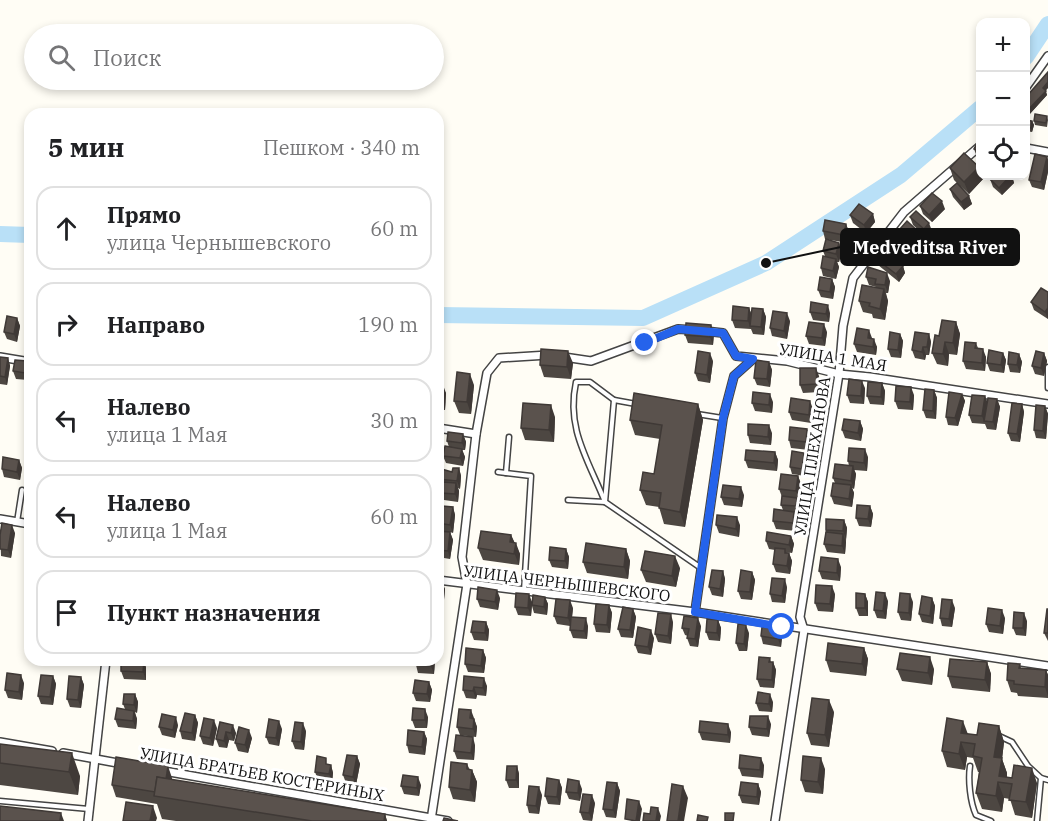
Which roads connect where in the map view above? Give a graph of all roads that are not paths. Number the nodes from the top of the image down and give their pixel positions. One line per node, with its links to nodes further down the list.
1 (1048, 56): 2 (street)
2 (1030, 81)
3 (1030, 148): 5 (street)
4 (976, 151): 10 (street, УЛИЦА ПЛЕХАНОВА)
5 (1048, 152)
6 (0, 357): 8 (street)
7 (753, 359): 10 (street, УЛИЦА 1 МАЯ); 16 (street); 18 (street, УЛИЦА 1 МАЯ)
8 (24, 361)
9 (1048, 367): 11 (lane)
10 (839, 374): 13 (street, УЛИЦА 1 МАЯ); 33 (street, УЛИЦА ПЛЕХАНОВА)
11 (1048, 388)
12 (614, 400): 14 (lane); 24 (lane); 24 (lane)
13 (1048, 404)
14 (646, 405)
15 (690, 412): 16 (lane)
16 (723, 418): 28 (street)
17 (444, 429): 18 (street)
18 (476, 434): 30 (street)
19 (509, 436): 21 (lane)
20 (498, 472): 21 (lane)
21 (506, 473): 31 (lane)
22 (22, 490): 26 (lane)
23 (568, 500): 24 (lane)
24 (605, 502): 28 (lane)
25 (0, 519): 26 (street)
26 (17, 522): 27 (street)
27 (24, 523)
28 (702, 569): 32 (street)
29 (444, 581): 30 (street, УЛИЦА ЧЕРНЫШЕВСКОГО)
30 (467, 584): 31 (street, УЛИЦА ЧЕРНЫШЕВСКОГО); 46 (street)
31 (524, 592): 32 (street, УЛИЦА ЧЕРНЫШЕВСКОГО)
32 (695, 612): 33 (street, УЛИЦА ЧЕРНЫШЕВСКОГО)
33 (804, 630): 35 (street, УЛИЦА ЧЕРНЫШЕВСКОГО); 49 (street, УЛИЦА ПЛЕХАНОВА)
34 (105, 666): 38 (street)
35 (1048, 666)
36 (996, 736): 42 (lane)
37 (0, 742): 38 (street, УЛИЦА БРАТЬЕВ КОСТЕРИНЫХ)
38 (94, 759): 39 (street, УЛИЦА БРАТЬЕВ КОСТЕРИНЫХ); 45 (street)
39 (129, 765)
40 (970, 766): 50 (lane)
41 (153, 769): 46 (street, УЛИЦА БРАТЬЕВ КОСТЕРИНЫХ)
42 (1041, 778): 43 (lane); 51 (lane)
43 (1048, 780)
44 (0, 801): 45 (lane)
45 (89, 809): 47 (street)
46 (431, 820): 48 (street, УЛИЦА БРАТЬЕВ КОСТЕРИНЫХ)
47 (88, 821)
48 (448, 821)
49 (775, 821)
50 (990, 821)
51 (1037, 821)

